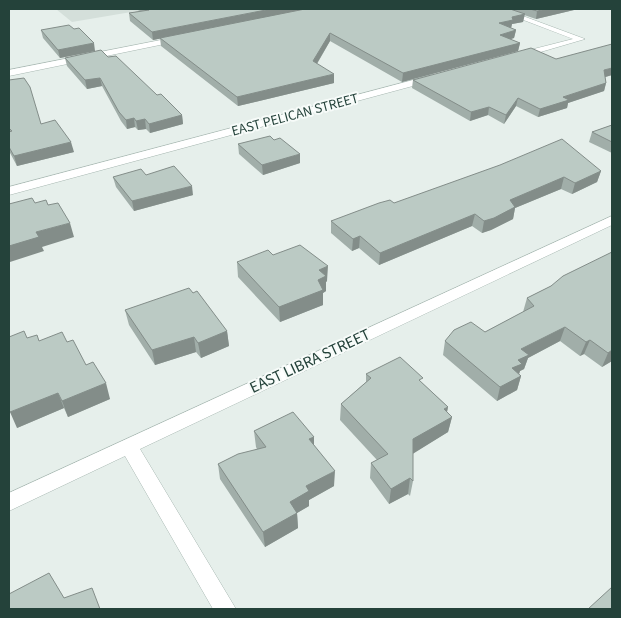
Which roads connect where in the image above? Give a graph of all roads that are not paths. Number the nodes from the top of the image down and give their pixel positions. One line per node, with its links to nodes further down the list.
1 (498, 9): 3 (street)
2 (192, 36): 4 (street)
3 (504, 59)
4 (9, 72)
5 (447, 74): 6 (street, EAST PELICAN STREET)
6 (9, 191)
7 (612, 220): 8 (street, EAST LIBRA STREET)
8 (128, 445): 9 (street, EAST LIBRA STREET); 10 (street)
9 (9, 502)
10 (225, 609)

